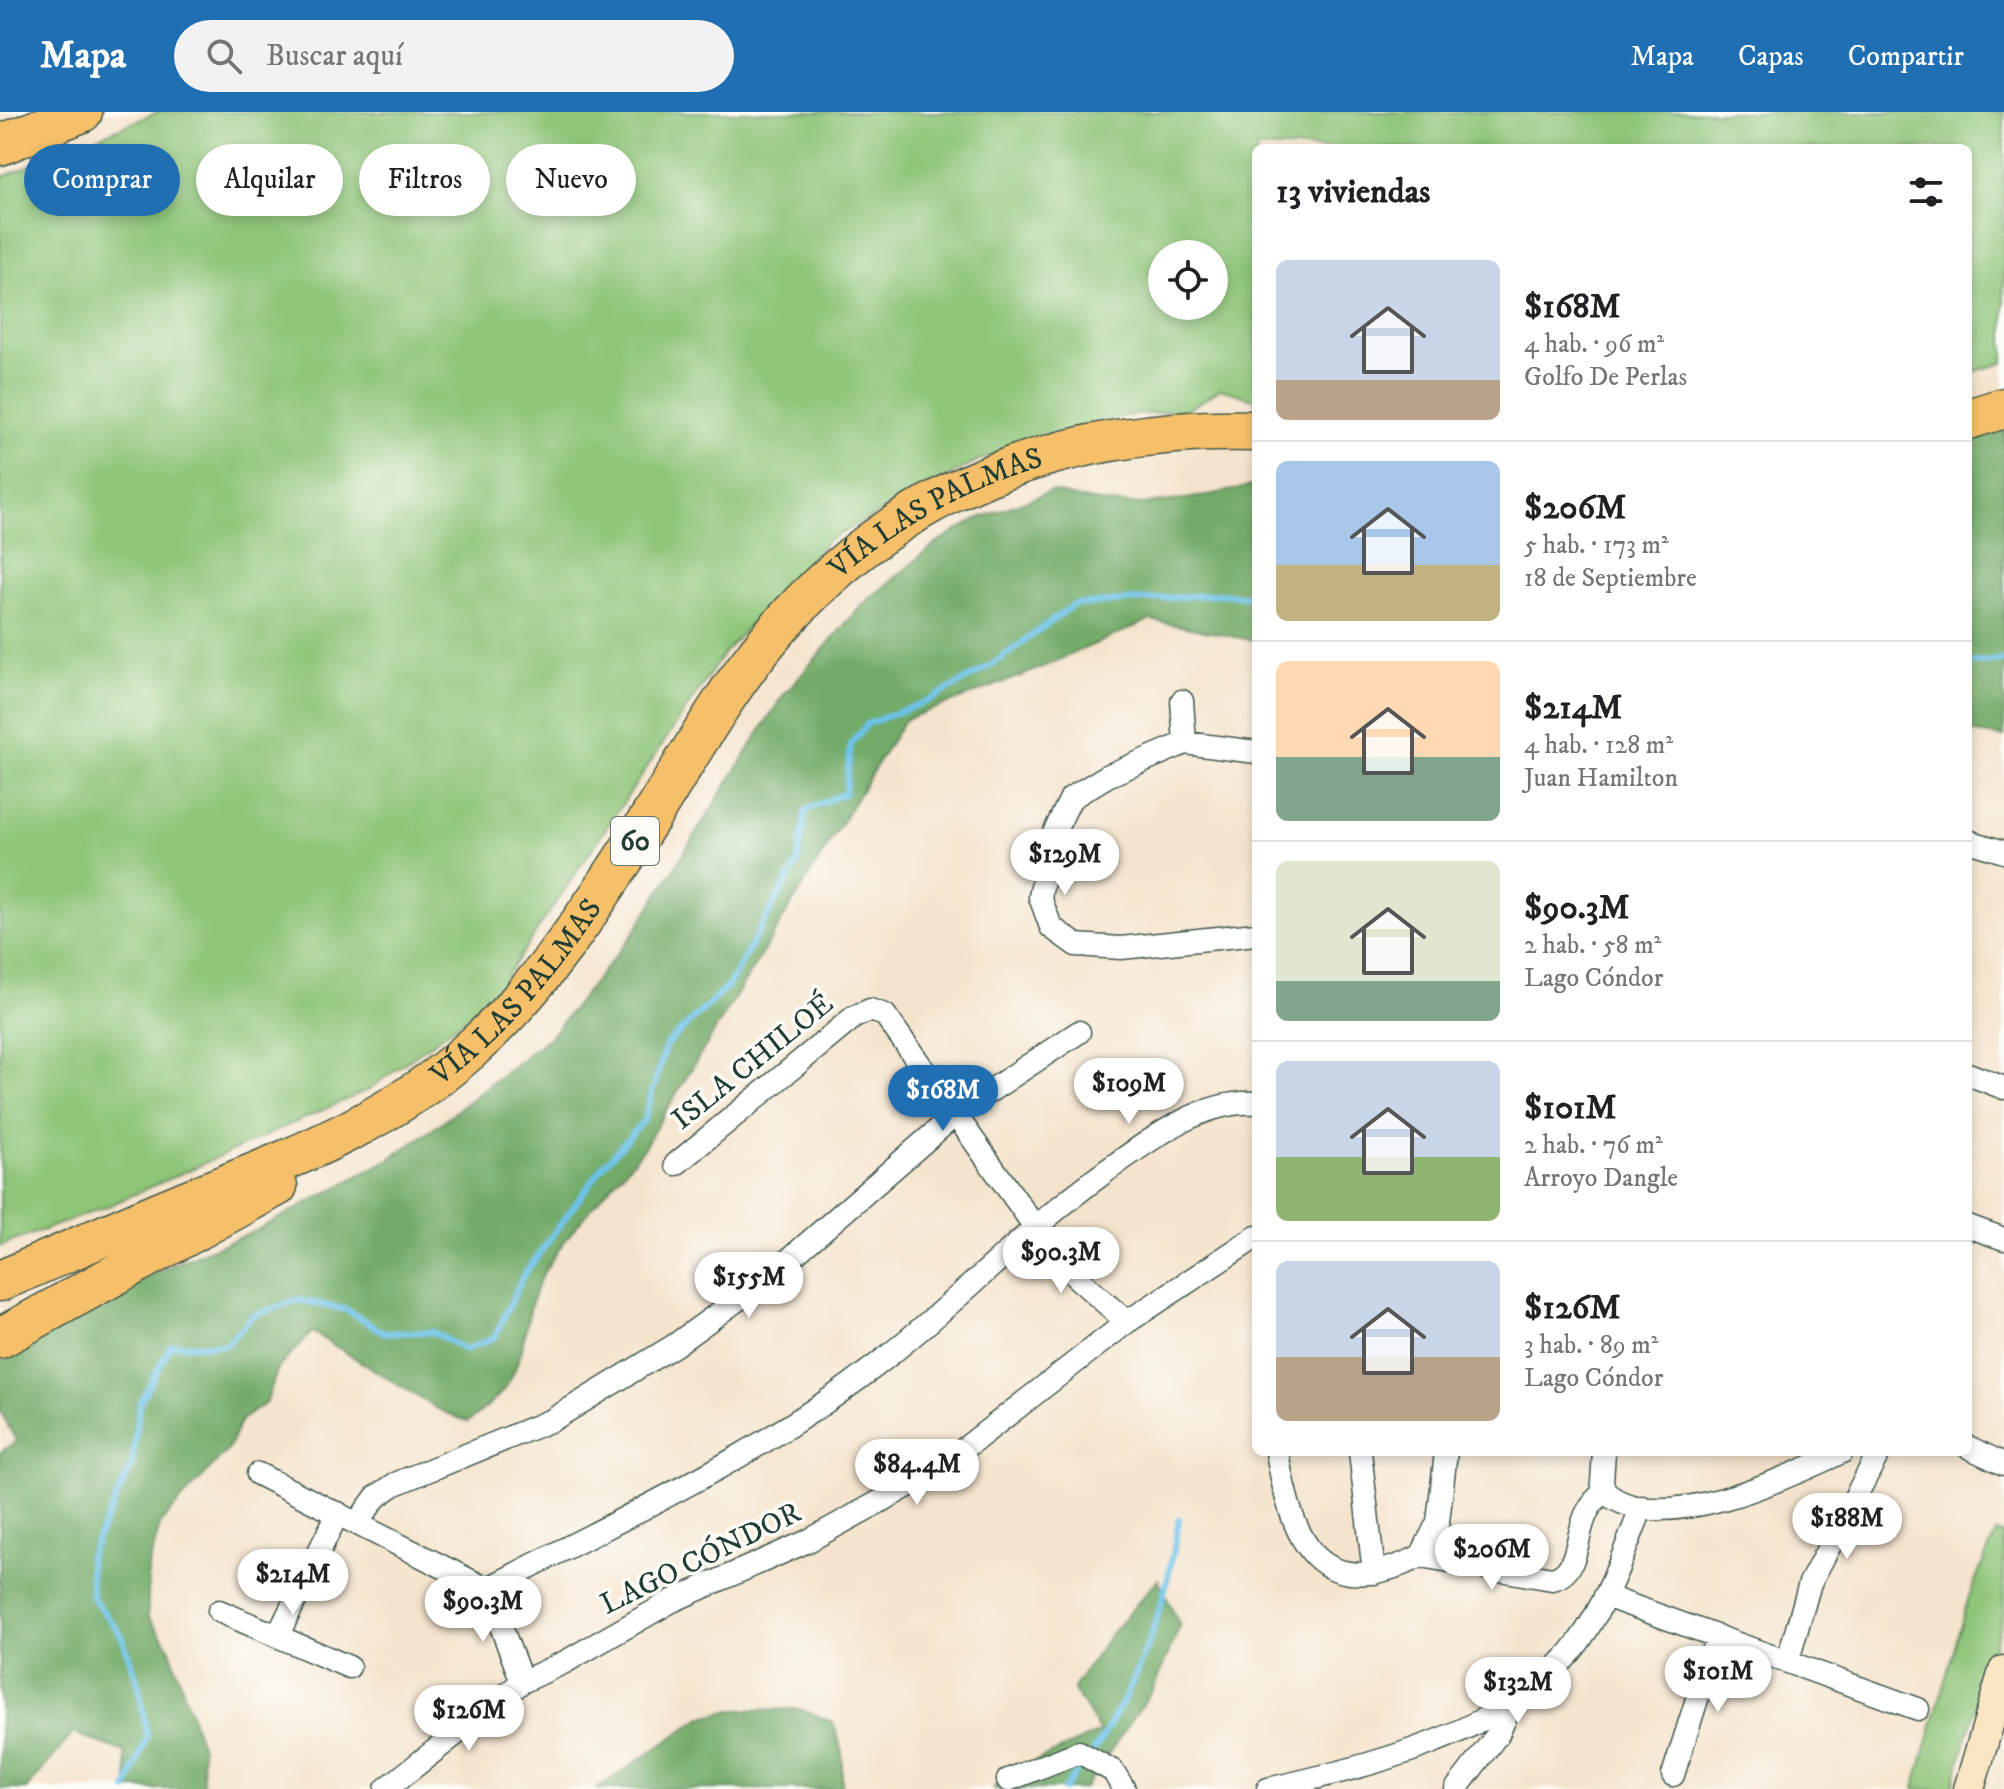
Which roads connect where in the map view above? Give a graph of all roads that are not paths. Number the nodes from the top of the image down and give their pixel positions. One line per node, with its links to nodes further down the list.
1 (17, 112): 3 (highway)
2 (82, 112): 4 (highway)
3 (0, 119)
4 (0, 145)
5 (2004, 383): 6 (highway)
6 (1972, 393)
7 (2004, 408): 8 (highway)
8 (1972, 418)
9 (1236, 424): 28 (highway, VÍA LAS PALMAS / 60)
10 (1252, 456): 23 (highway, VÍA LAS PALMAS / 60)
11 (1182, 701): 12 (street)
12 (1185, 743): 13 (street); 16 (street)
13 (1252, 751)
14 (1972, 842): 15 (street)
15 (2004, 852)
16 (1252, 934)
17 (1079, 1032): 21 (street)
18 (1972, 1076): 19 (street)
19 (2004, 1088)
20 (1252, 1104): 24 (street)
21 (957, 1113): 22 (street, ISLA CHILOÉ); 24 (street); 43 (street)
22 (676, 1164)
23 (278, 1186): 29 (highway, VÍA LAS PALMAS / 60); 31 (highway)
24 (1035, 1227): 30 (street); 46 (street)
25 (1972, 1227): 26 (street)
26 (2004, 1239)
27 (1252, 1240): 30 (street, LAGO CÓNDOR)
28 (0, 1281)
29 (0, 1305)
30 (1127, 1322): 54 (street, LAGO CÓNDOR)
31 (0, 1338)
32 (1972, 1449): 39 (street)
33 (1278, 1456): 45 (street)
34 (1360, 1456): 45 (street)
35 (1446, 1456): 44 (street)
36 (1604, 1456): 41 (street)
37 (1833, 1456): 42 (street)
38 (1877, 1456): 51 (street)
39 (2004, 1464)
40 (258, 1474): 43 (street)
41 (1605, 1492): 42 (street); 44 (street)
42 (1642, 1507): 47 (street)
43 (347, 1518): 46 (street); 49 (street)
44 (1421, 1556): 45 (street)
45 (1374, 1573)
46 (487, 1589): 54 (street)
47 (1605, 1596): 50 (street); 55 (street)
48 (219, 1611): 49 (street)
49 (278, 1635): 52 (street)
50 (1717, 1636): 51 (street); 57 (street)
51 (1788, 1660): 56 (street)
52 (349, 1667)
53 (2004, 1671): 63 (street)
54 (522, 1682): 59 (street, LAGO CÓNDOR)
55 (1513, 1701): 61 (street); 62 (street)
56 (1918, 1709)
57 (1673, 1775)
58 (1008, 1780): 60 (street)
59 (386, 1789)
60 (1124, 1789)
61 (1268, 1789)
62 (1456, 1789)
63 (1969, 1789)

